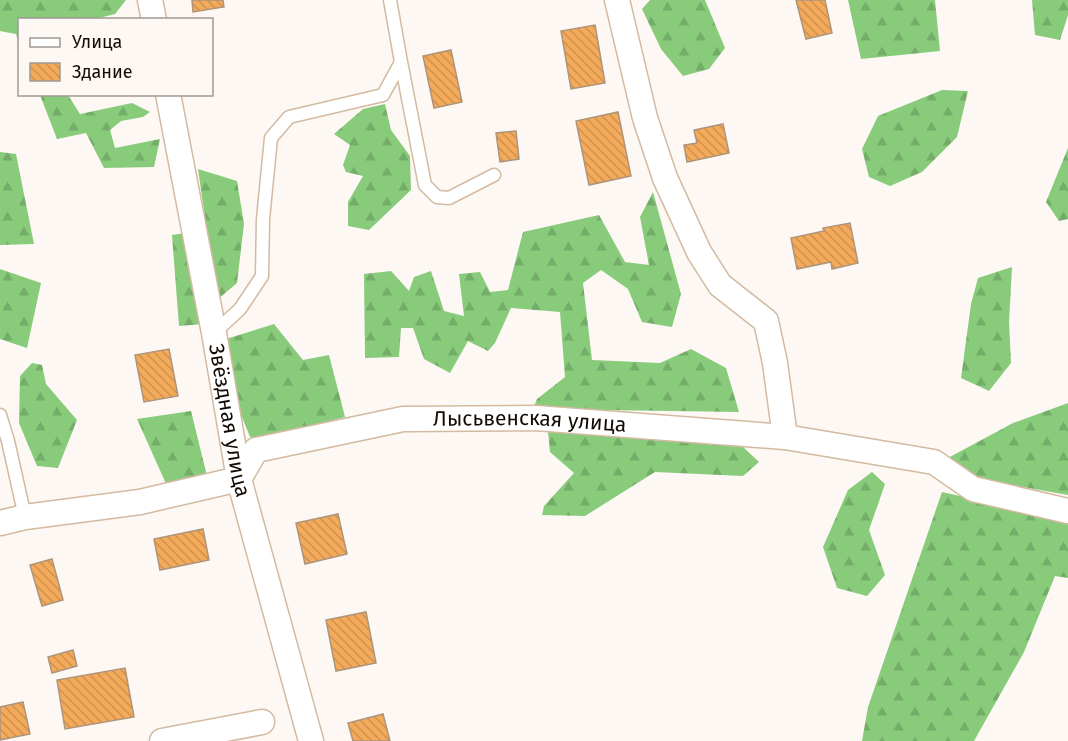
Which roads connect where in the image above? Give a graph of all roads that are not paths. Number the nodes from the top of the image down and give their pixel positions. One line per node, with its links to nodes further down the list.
1 (150, 0): 4 (street)
2 (390, 0): 5 (lane)
3 (617, 0): 10 (street)
4 (154, 18)
5 (401, 62): 7 (lane); 8 (lane)
6 (168, 96): 8 (street, Звёздная улица)
7 (494, 175)
8 (214, 333): 11 (street, Звёздная улица)
9 (0, 415): 13 (lane)
10 (785, 437): 11 (street, Лысьвенская улица); 12 (street, Лысьвенская улица)
11 (239, 479): 13 (street); 17 (street, Звёздная улица)
12 (1068, 511)
13 (25, 517): 14 (street)
14 (0, 523)
15 (262, 722): 16 (street)
16 (162, 741)
17 (311, 741)

